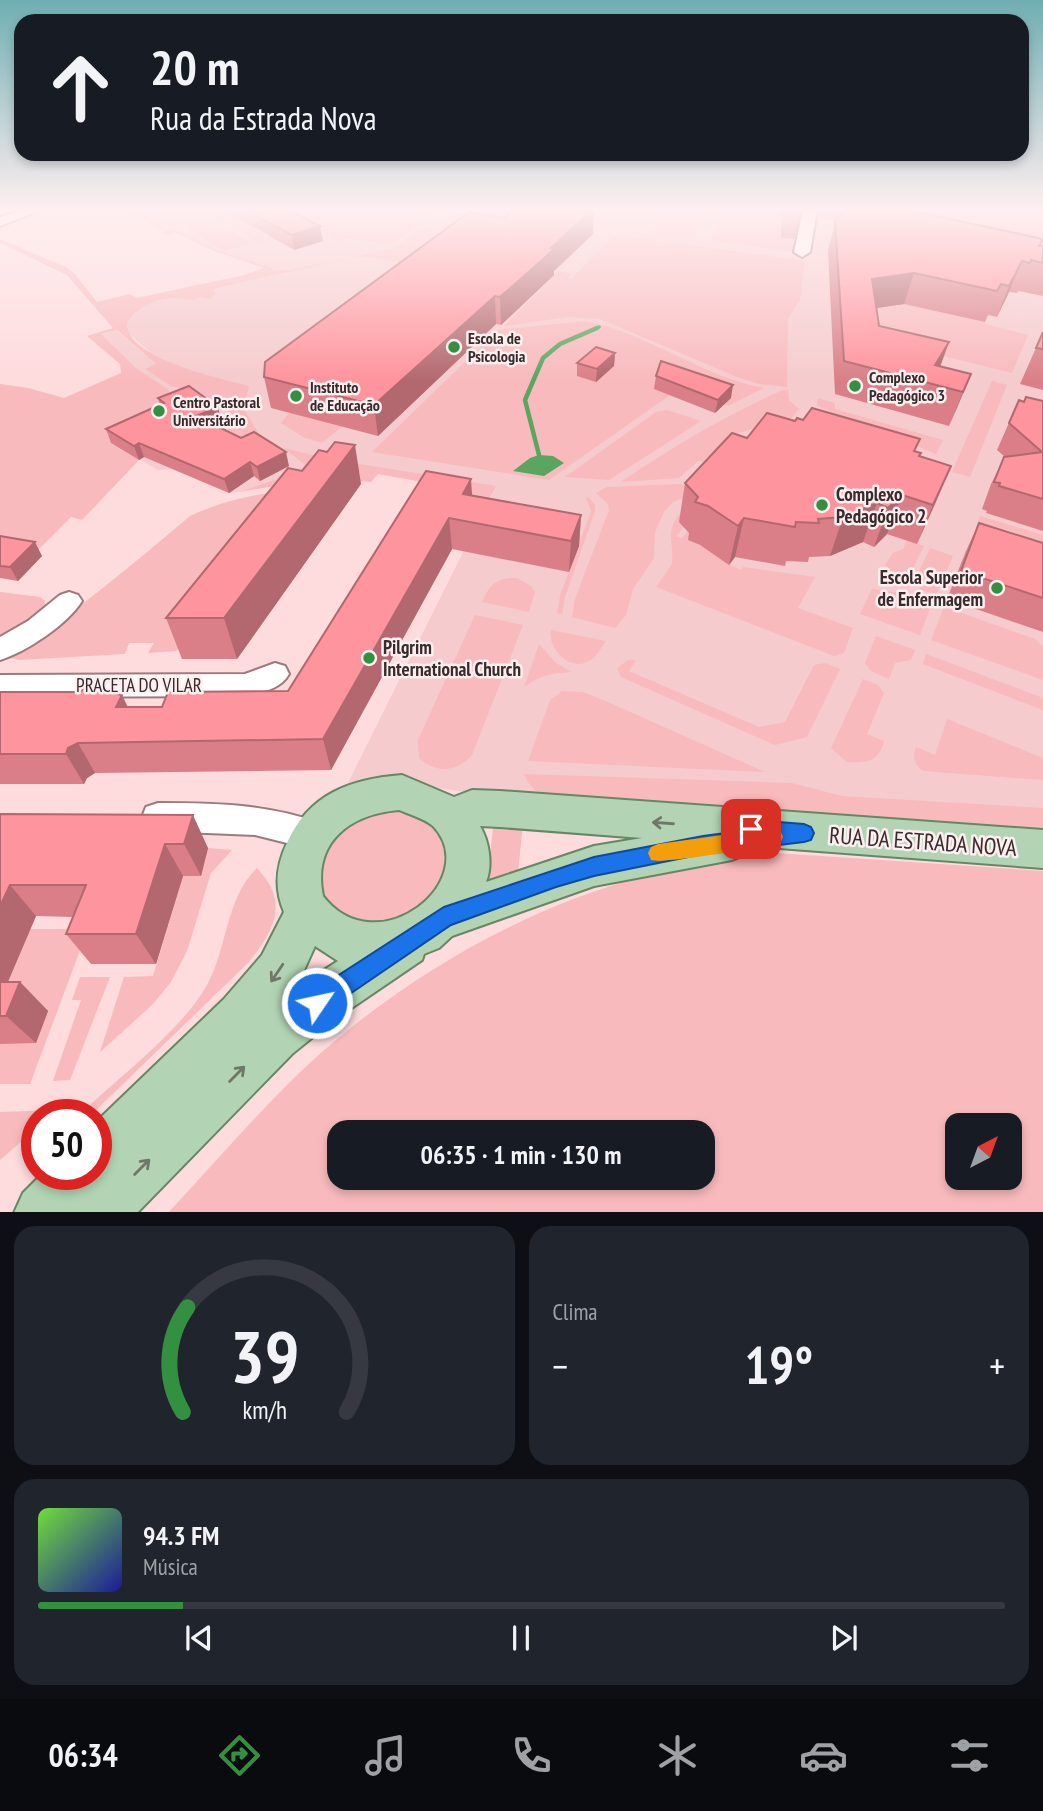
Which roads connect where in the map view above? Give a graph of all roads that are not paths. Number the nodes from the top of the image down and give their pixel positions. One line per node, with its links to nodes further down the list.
1 (69, 601): 2 (street)
2 (0, 650)
3 (275, 674): 4 (street, PRACETA DO VILAR)
4 (0, 686)
5 (451, 816): 7 (main road, RUA DA ESTRADA NOVA, one-way to 5); 8 (main road); 11 (main road)
6 (131, 817): 8 (street)
7 (804, 833): 9 (main road, RUA DA ESTRADA NOVA); 11 (main road, RUA DA ESTRADA NOVA)
8 (311, 835): 10 (main road)
9 (1043, 849)
10 (308, 912): 11 (main road); 12 (main road, one-way to 12)
11 (430, 927): 15 (main road, one-way to 11)
12 (112, 1144)
13 (66, 1190): 14 (main road)
14 (44, 1212)
15 (97, 1212)

